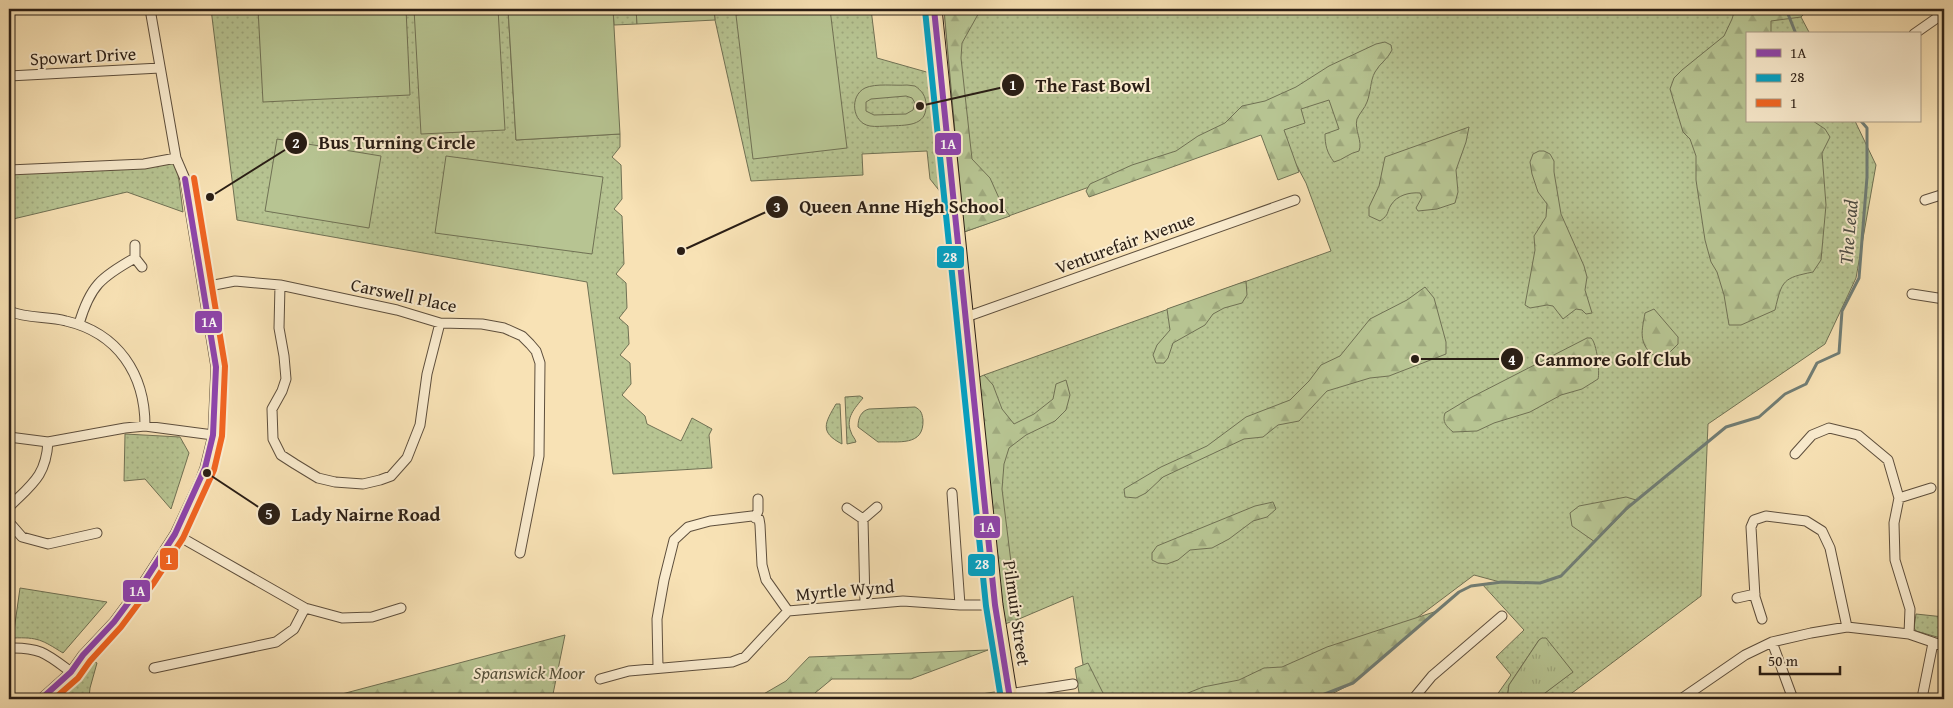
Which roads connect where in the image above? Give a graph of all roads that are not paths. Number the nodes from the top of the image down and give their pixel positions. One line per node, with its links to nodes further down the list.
1 (150, 9): 5 (street)
2 (934, 9): 20 (main road, Pilmuir Street)
3 (1944, 13): 4 (street)
4 (1917, 32)
5 (160, 68): 6 (street, Spowart Drive); 7 (street)
6 (9, 76)
7 (176, 158): 8 (street); 16 (street)
8 (9, 170)
9 (1944, 194): 11 (street)
10 (1296, 200): 20 (street, Venturefair Avenue)
11 (1925, 200)
12 (135, 245): 13 (street)
13 (135, 258): 14 (street); 22 (street)
14 (142, 267)
15 (280, 285): 16 (street, Carswell Place); 21 (street, Carswell Place); 21 (street)
16 (204, 287): 24 (street)
17 (1912, 294): 18 (street)
18 (1944, 299)
19 (9, 311): 22 (street)
20 (966, 317): 45 (main road, Pilmuir Street)
21 (440, 323): 40 (street, Carswell Place)
22 (79, 324): 23 (street)
23 (145, 426): 24 (street); 26 (street)
24 (213, 435): 39 (street)
25 (9, 437): 26 (street)
26 (48, 442): 32 (street)
27 (1795, 454): 30 (street)
28 (1931, 488): 30 (street)
29 (952, 493): 44 (street)
30 (1900, 498): 52 (street)
31 (758, 499): 35 (street)
32 (9, 507)
33 (877, 507): 36 (street)
34 (847, 508): 36 (street)
35 (755, 518): 48 (street); 57 (street)
36 (863, 519): 43 (street)
37 (9, 522): 38 (street)
38 (97, 533)
39 (175, 534): 46 (street); 59 (street)
40 (520, 553)
41 (1755, 594): 42 (street); 50 (street); 51 (street)
42 (1737, 598)
43 (865, 603): 44 (street, Myrtle Wynd); 48 (street, Myrtle Wynd)
44 (960, 605): 45 (street, Myrtle Wynd)
45 (995, 605): 62 (main road, Pilmuir Street)
46 (305, 608): 47 (street); 58 (street)
47 (402, 608)
48 (788, 612): 57 (street, Myrtle Wynd)
49 (1502, 616): 65 (street)
50 (1762, 619)
51 (1847, 627): 52 (street); 53 (street)
52 (1909, 634): 54 (street)
53 (1772, 642): 66 (street); 67 (street)
54 (1932, 643): 55 (street); 63 (street)
55 (1944, 646)
56 (9, 648): 59 (street)
57 (658, 667): 60 (street, Myrtle Wynd)
58 (154, 668)
59 (70, 672): 64 (street)
60 (600, 679)
61 (1073, 684): 62 (street)
62 (1010, 697)
63 (1922, 698)
64 (41, 699)
65 (1413, 699)
66 (1681, 699)
67 (1792, 699)

